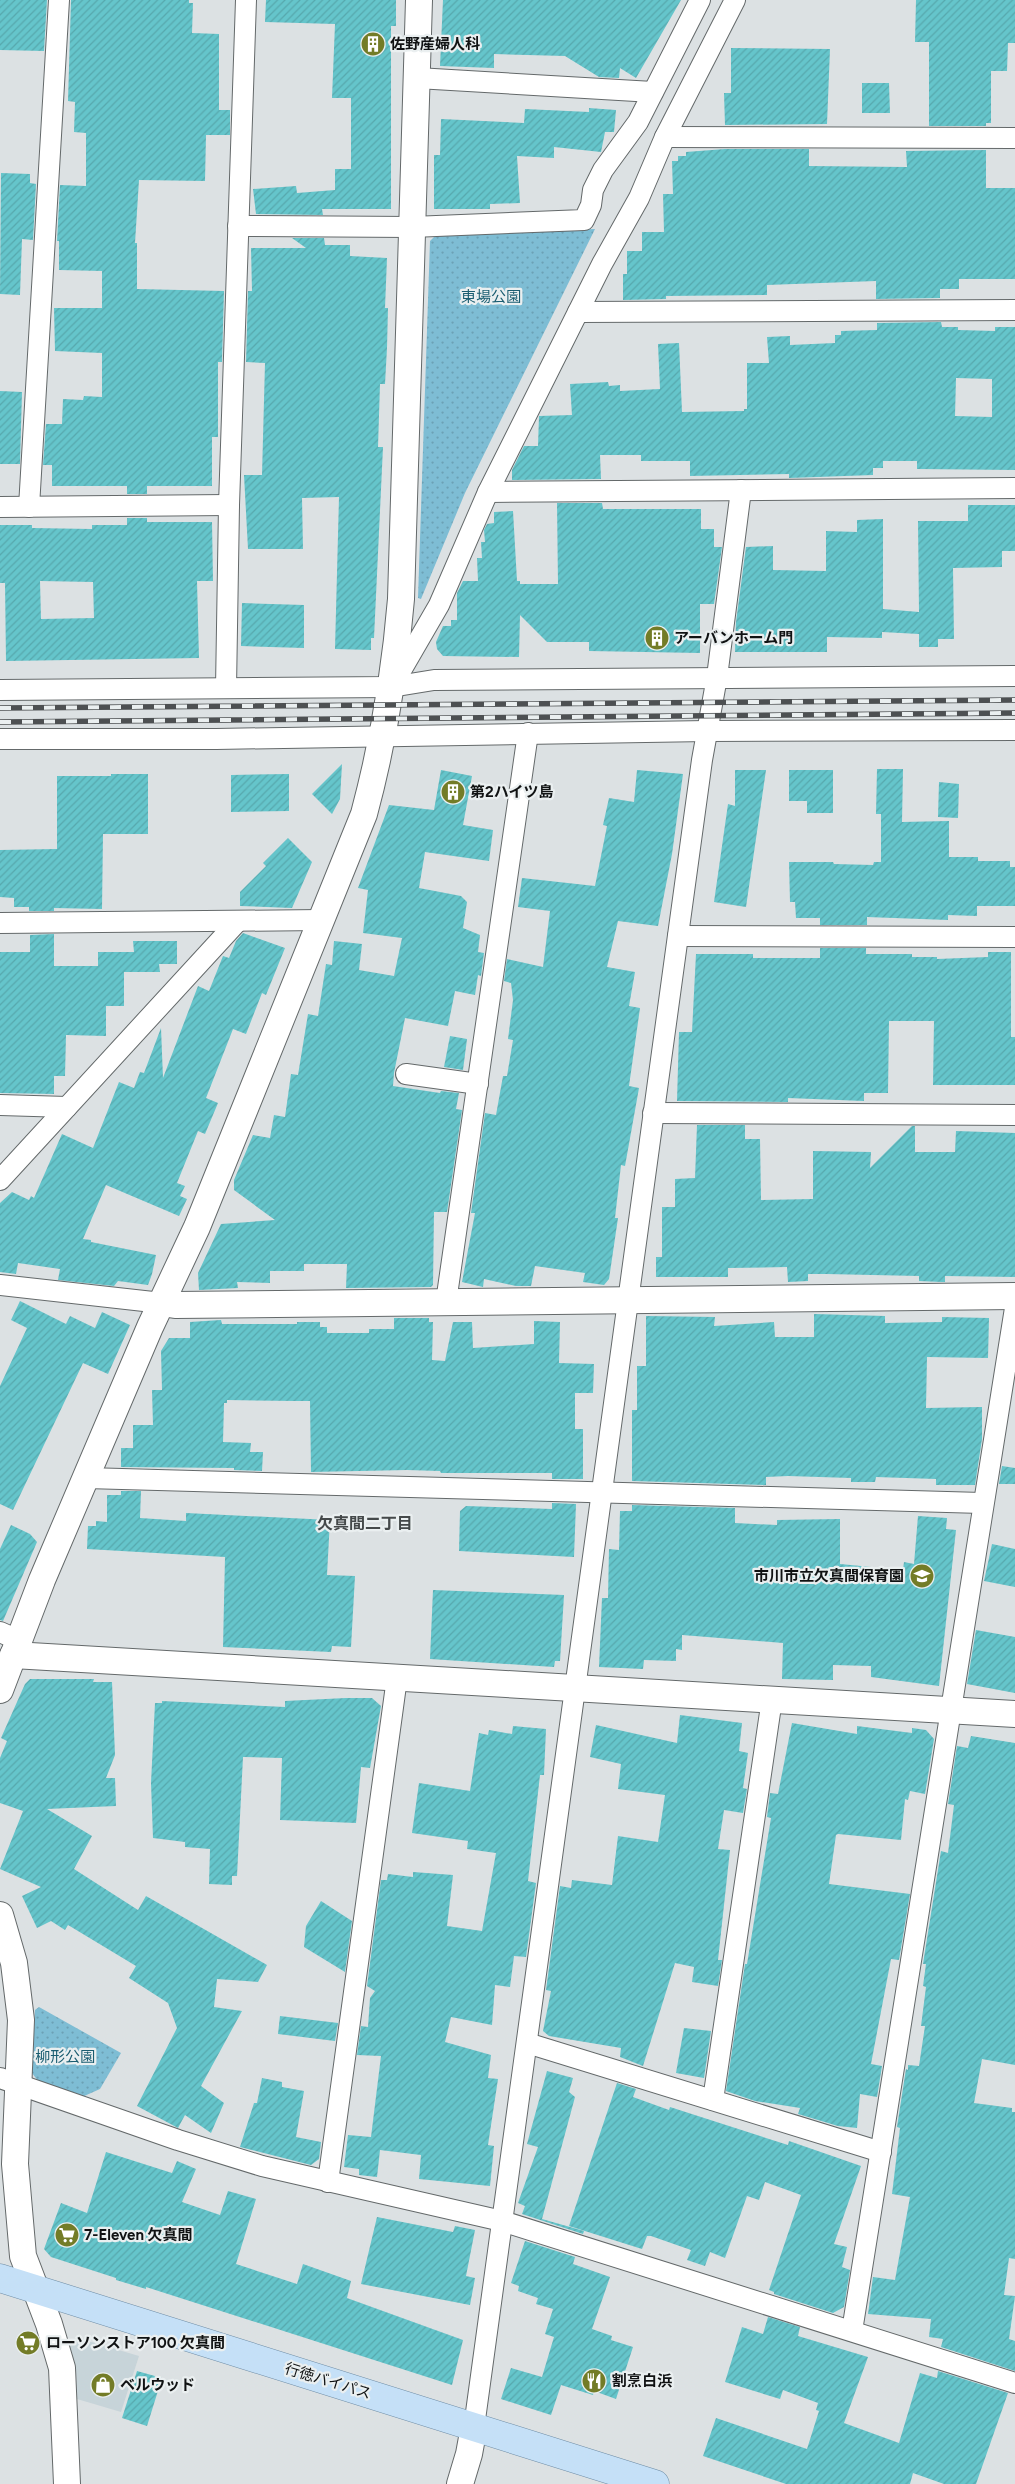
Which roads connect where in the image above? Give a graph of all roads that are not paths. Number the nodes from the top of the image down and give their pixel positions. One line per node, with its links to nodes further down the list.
1 (59, 0): 19 (street)
2 (246, 0): 10 (street)
3 (419, 0): 6 (street)
4 (700, 0): 7 (street)
5 (735, 0): 8 (street)
6 (417, 78): 7 (street); 11 (street)
7 (653, 92): 11 (street)
8 (665, 137): 9 (street); 13 (street)
9 (1015, 138)
10 (238, 226): 11 (street); 17 (street)
11 (412, 227): 22 (street)
12 (1015, 310): 13 (street)
13 (578, 312): 16 (street)
14 (1015, 488): 15 (street)
15 (741, 490): 16 (street); 21 (street)
16 (488, 492): 22 (street)
17 (228, 505): 19 (street); 23 (street)
18 (0, 507): 19 (street)
19 (29, 507)
20 (1015, 676): 21 (street)
21 (717, 678): 22 (street); 26 (street)
22 (392, 687): 23 (street); 28 (street)
23 (226, 688): 24 (street)
24 (0, 690)
25 (1015, 730): 26 (street)
26 (707, 731): 27 (street); 33 (street)
27 (528, 733): 28 (street); 36 (street)
28 (383, 736): 29 (street); 30 (street)
29 (0, 739)
30 (321, 920): 31 (street); 46 (street)
31 (238, 921): 32 (street); 38 (street)
32 (0, 923)
33 (678, 936): 34 (street); 39 (street)
34 (1015, 937)
35 (406, 1074): 36 (street)
36 (478, 1084): 45 (street)
37 (0, 1105): 38 (street)
38 (67, 1107): 41 (street)
39 (653, 1113): 40 (street); 44 (street)
40 (1015, 1115)
41 (0, 1180)
42 (3, 1291): 46 (street)
43 (1015, 1296): 44 (street)
44 (628, 1300): 45 (street); 49 (street)
45 (446, 1302): 46 (street)
46 (162, 1303): 48 (street)
47 (1015, 1308): 50 (street)
48 (86, 1478): 49 (street); 51 (street)
49 (600, 1493): 50 (street); 53 (street)
50 (982, 1503): 56 (street)
51 (10, 1642): 52 (street); 54 (street)
52 (397, 1678): 53 (street); 64 (street)
53 (574, 1688): 55 (street); 60 (street)
54 (0, 1690)
55 (772, 1699): 56 (street); 62 (street)
56 (951, 1711): 57 (street); 63 (street)
57 (1015, 1714)
58 (0, 1915): 59 (street)
59 (5, 1947): 61 (street)
60 (526, 2042): 62 (street); 65 (street)
61 (9, 2081): 64 (street); 67 (street)
62 (713, 2100): 63 (street)
63 (881, 2152): 68 (street)
64 (328, 2182): 65 (street)
65 (502, 2221): 68 (street); 70 (street)
66 (0, 2278): 67 (main road, 行徳バイパス)
67 (37, 2290): 70 (main road, 行徳バイパス); 71 (street)
68 (852, 2331): 69 (street)
69 (1015, 2383)
70 (474, 2427): 72 (street); 73 (main road, 行徳バイパス)
71 (67, 2484)
72 (460, 2484)
73 (655, 2484)

